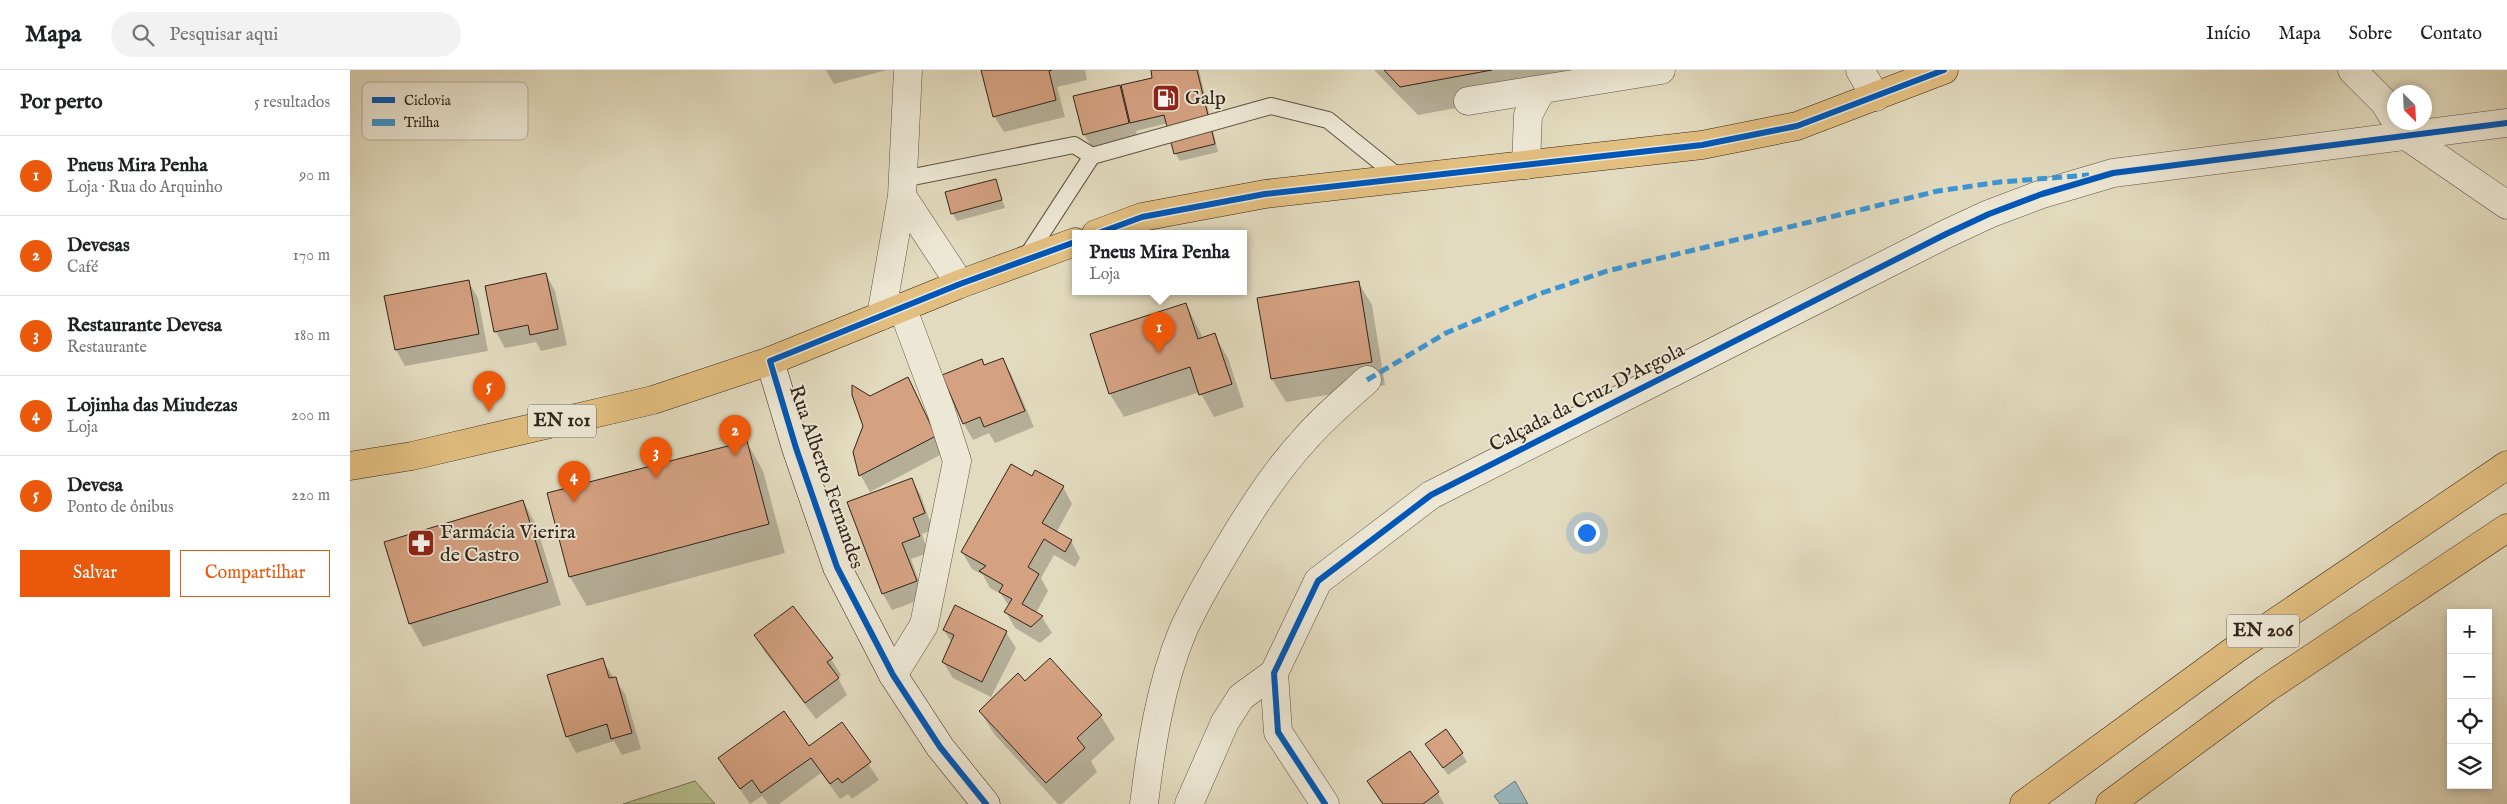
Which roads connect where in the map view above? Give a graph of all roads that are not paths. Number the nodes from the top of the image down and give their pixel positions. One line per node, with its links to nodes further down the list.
1 (908, 70): 17 (street)
2 (1661, 70): 6 (street)
3 (1860, 70): 7 (street)
4 (1944, 70): 7 (main road)
5 (2352, 70): 9 (street)
6 (1542, 89): 8 (street); 15 (street)
7 (1876, 97): 15 (main road)
8 (1468, 102)
9 (2387, 107)
10 (2507, 123): 11 (street, Calçada da Cruz D'Argola)
11 (2432, 124)
12 (2387, 127): 29 (street, Calçada da Cruz D'Argola)
13 (2406, 130): 18 (street)
14 (1092, 156): 16 (lane); 17 (lane); 21 (lane)
15 (1526, 165): 16 (main road)
16 (1400, 178): 19 (main road)
17 (903, 188): 22 (street); 23 (street)
18 (2507, 205)
19 (1107, 230)
20 (1072, 243): 21 (main road, EN 101)
21 (1023, 261): 22 (main road, EN 101)
22 (960, 284): 23 (main road, EN 101)
23 (892, 312): 24 (main road, EN 101); 30 (street)
24 (770, 361): 27 (main road, EN 101); 30 (street, Rua Alberto Fernandes)
25 (1367, 380): 32 (street)
26 (2507, 465): 35 (main road, EN 206)
27 (350, 466)
28 (2507, 528): 36 (main road, EN 206)
29 (1274, 673): 33 (street); 34 (street, Calçada da Cruz D'Argola)
30 (893, 675): 31 (street, Rua Alberto Fernandes)
31 (986, 804)
32 (1144, 804)
33 (1189, 804)
34 (1325, 804)
35 (2024, 804)
36 (2110, 804)

